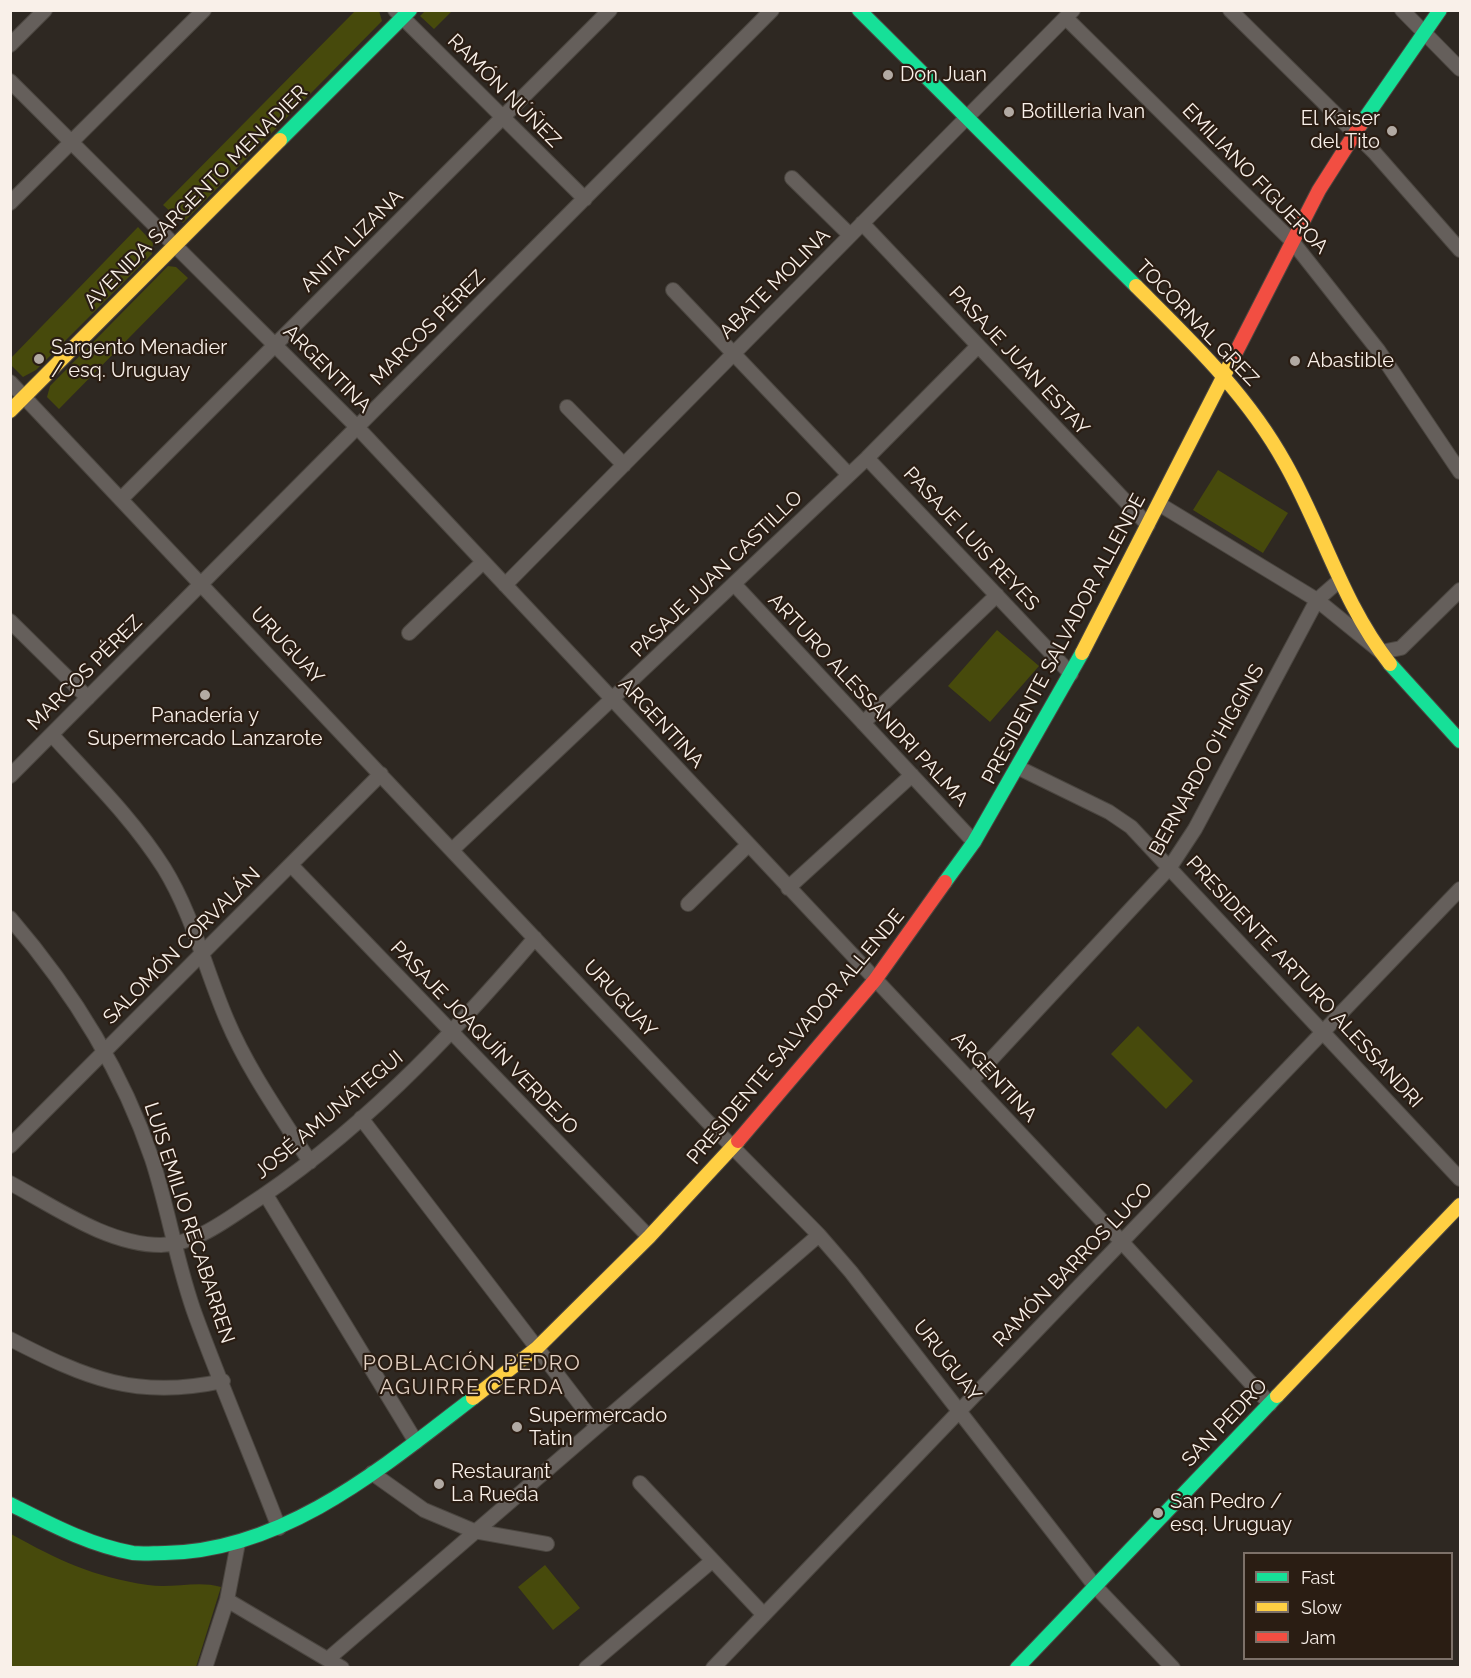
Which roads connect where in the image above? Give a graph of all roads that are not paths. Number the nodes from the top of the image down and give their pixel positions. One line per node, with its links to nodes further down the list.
1 (45, 10): 12 (street)
2 (204, 10): 18 (street)
3 (610, 10): 15 (street, ANITA LIZANA)
4 (772, 10): 20 (street, MARCOS PÉREZ)
5 (859, 10): 16 (main road, TOCORNAL GREZ)
6 (1230, 10): 17 (street)
7 (1402, 10): 11 (street)
8 (1440, 10): 11 (main road, PRESIDENTE SALVADOR ALLENDE)
9 (403, 13): 15 (street, RAMÓN NÚÑEZ); 25 (main road, AVENIDA SARGENTO MENADIER)
10 (1069, 14): 16 (street, ABATE MOLINA); 24 (street, EMILIANO FIGUEROA)
11 (1424, 32): 13 (street); 17 (main road, PRESIDENTE SALVADOR ALLENDE)
12 (10, 45)
13 (1461, 69)
14 (10, 81): 18 (street, ARGENTINA)
15 (503, 117): 20 (street, RAMÓN NÚÑEZ); 28 (street, ANITA LIZANA)
16 (966, 117): 22 (street, ABATE MOLINA); 31 (main road, TOCORNAL GREZ)
17 (1354, 133): 24 (main road, PRESIDENTE SALVADOR ALLENDE); 26 (street)
18 (72, 142): 21 (street); 25 (street, ARGENTINA)
19 (792, 178): 23 (street)
20 (585, 199): 36 (street, MARCOS PÉREZ)
21 (10, 204)
22 (862, 223): 23 (street, ABATE MOLINA); 29 (street, PASAJE JUAN ESTAY)
23 (850, 235): 30 (street, ABATE MOLINA)
24 (1292, 241): 31 (main road, PRESIDENTE SALVADOR ALLENDE); 39 (street, EMILIANO FIGUEROA)
25 (175, 246): 28 (street, ARGENTINA); 33 (main road, AVENIDA SARGENTO MENADIER)
26 (1461, 250)
27 (673, 290): 30 (street)
28 (275, 345): 36 (street, ARGENTINA); 41 (street, ANITA LIZANA)
29 (978, 346): 37 (street, PASAJE JUAN CASTILLO); 43 (street, PASAJE JUAN ESTAY)
30 (734, 353): 38 (street, ABATE MOLINA); 40 (street)
31 (1224, 375): 42 (main road, PRESIDENTE SALVADOR ALLENDE); 45 (main road, TOCORNAL GREZ)
32 (10, 382): 33 (street, URUGUAY)
33 (25, 397): 35 (main road, AVENIDA SARGENTO MENADIER); 41 (street, URUGUAY)
34 (567, 406): 38 (street)
35 (10, 411)
36 (357, 427): 44 (street, ARGENTINA); 46 (street, MARCOS PÉREZ)
37 (867, 458): 40 (street, PASAJE JUAN CASTILLO); 50 (street, PASAJE LUIS REYES)
38 (624, 465): 48 (street, ABATE MOLINA)
39 (1461, 472)
40 (849, 475): 47 (street, PASAJE JUAN CASTILLO)
41 (121, 499): 46 (street, URUGUAY)
42 (1159, 504): 43 (main road, PRESIDENTE SALVADOR ALLENDE); 51 (street)
43 (1148, 525): 55 (main road, PRESIDENTE SALVADOR ALLENDE)
44 (483, 562): 48 (street, ARGENTINA); 53 (street)
45 (1340, 580): 51 (street, BERNARDO O'HIGGINS); 54 (main road, TOCORNAL GREZ)
46 (201, 584): 56 (street, MARCOS PÉREZ); 62 (street, URUGUAY)
47 (734, 584): 57 (street, PASAJE JUAN CASTILLO); 58 (street, ARTURO ALESSANDRI PALMA)
48 (505, 585): 57 (street, ARGENTINA)
49 (1461, 590): 54 (street)
50 (997, 596): 55 (street, PASAJE LUIS REYES); 58 (street)
51 (1317, 600): 54 (street); 69 (street, BERNARDO O'HIGGINS)
52 (10, 621): 56 (street)
53 (409, 633)
54 (1381, 652): 60 (main road, TOCORNAL GREZ)
55 (1071, 674): 61 (main road, PRESIDENTE SALVADOR ALLENDE)
56 (88, 698): 59 (street, MARCOS PÉREZ)
57 (613, 700): 66 (street, ARGENTINA); 67 (street, PASAJE JUAN CASTILLO)
58 (863, 723): 63 (street, ARTURO ALESSANDRI PALMA)
59 (52, 735): 64 (street, MARCOS PÉREZ); 75 (street)
60 (1461, 741)
61 (1019, 768): 65 (main road, PRESIDENTE SALVADOR ALLENDE); 69 (street, PRESIDENTE ARTURO ALESSANDRI)
62 (381, 774): 67 (street, URUGUAY); 68 (street, SALOMÓN CORVALÁN)
63 (912, 775): 65 (street, ARTURO ALESSANDRI PALMA); 70 (street)
64 (10, 776)
65 (974, 842): 76 (main road, PRESIDENTE SALVADOR ALLENDE)
66 (748, 845): 70 (street, ARGENTINA); 72 (street)
67 (452, 850): 74 (street, URUGUAY)
68 (291, 865): 75 (street, SALOMÓN CORVALÁN); 78 (street, PASAJE JOAQUÍN VERDEJO)
69 (1170, 867): 77 (street, PRESIDENTE ARTURO ALESSANDRI); 80 (street, BERNARDO O'HIGGINS)
70 (788, 888): 76 (street, ARGENTINA)
71 (1461, 889): 77 (street, RAMÓN BARROS LUCO)
72 (688, 904)
73 (10, 918): 79 (street, LUIS EMILIO RECABARREN)
74 (535, 938): 78 (street, JOSÉ AMUNÁTEGUI); 83 (street, URUGUAY)
75 (203, 954): 79 (street, SALOMÓN CORVALÁN); 84 (street)
76 (875, 980): 80 (street, ARGENTINA); 83 (main road, PRESIDENTE SALVADOR ALLENDE)
77 (1324, 1031): 85 (street, PRESIDENTE ARTURO ALESSANDRI); 91 (street, RAMÓN BARROS LUCO)
78 (452, 1032): 81 (street, JOSÉ AMUNÁTEGUI); 90 (street, PASAJE JOAQUÍN VERDEJO)
79 (103, 1051): 82 (street, SALOMÓN CORVALÁN); 92 (street, LUIS EMILIO RECABARREN)
80 (971, 1081): 91 (street, ARGENTINA)
81 (361, 1118): 84 (street, JOSÉ AMUNÁTEGUI); 94 (street)
82 (10, 1146)
83 (733, 1147): 89 (street, URUGUAY); 90 (main road, PRESIDENTE SALVADOR ALLENDE)
84 (310, 1162): 87 (street, JOSÉ AMUNÁTEGUI)
85 (1461, 1179)
86 (10, 1183): 92 (street, JOSÉ AMUNÁTEGUI)
87 (266, 1195): 92 (street, JOSÉ AMUNÁTEGUI); 99 (street)
88 (1461, 1205): 96 (main road, SAN PEDRO)
89 (819, 1235): 97 (street, URUGUAY); 98 (street)
90 (650, 1237): 94 (main road, PRESIDENTE SALVADOR ALLENDE)
91 (1121, 1241): 96 (street, ARGENTINA); 97 (street, RAMÓN BARROS LUCO)
92 (174, 1244): 95 (street, LUIS EMILIO RECABARREN)
93 (10, 1339): 95 (street)
94 (537, 1348): 98 (street); 99 (main road, PRESIDENTE SALVADOR ALLENDE)
95 (223, 1382): 103 (street, LUIS EMILIO RECABARREN)
96 (1270, 1404): 108 (main road, SAN PEDRO)
97 (961, 1410): 108 (street, URUGUAY); 110 (street, RAMÓN BARROS LUCO)
98 (596, 1425): 104 (street)
99 (416, 1442): 100 (main road, PRESIDENTE SALVADOR ALLENDE)
100 (372, 1473): 103 (main road, PRESIDENTE SALVADOR ALLENDE); 104 (street)
101 (640, 1483): 107 (street)
102 (10, 1504): 105 (main road, PRESIDENTE SALVADOR ALLENDE)
103 (279, 1528): 105 (main road, PRESIDENTE SALVADOR ALLENDE)
104 (474, 1531): 106 (street); 111 (street)
105 (238, 1543): 109 (street)
106 (547, 1544)
107 (712, 1561): 110 (street); 115 (street)
108 (1095, 1586): 116 (main road, SAN PEDRO); 117 (street, URUGUAY)
109 (226, 1600): 111 (street); 113 (street)
110 (764, 1615): 112 (street, RAMÓN BARROS LUCO)
111 (328, 1659): 114 (street)
112 (717, 1666)
113 (205, 1668)
114 (342, 1668)
115 (586, 1668)
116 (1017, 1668)
117 (1173, 1668)

